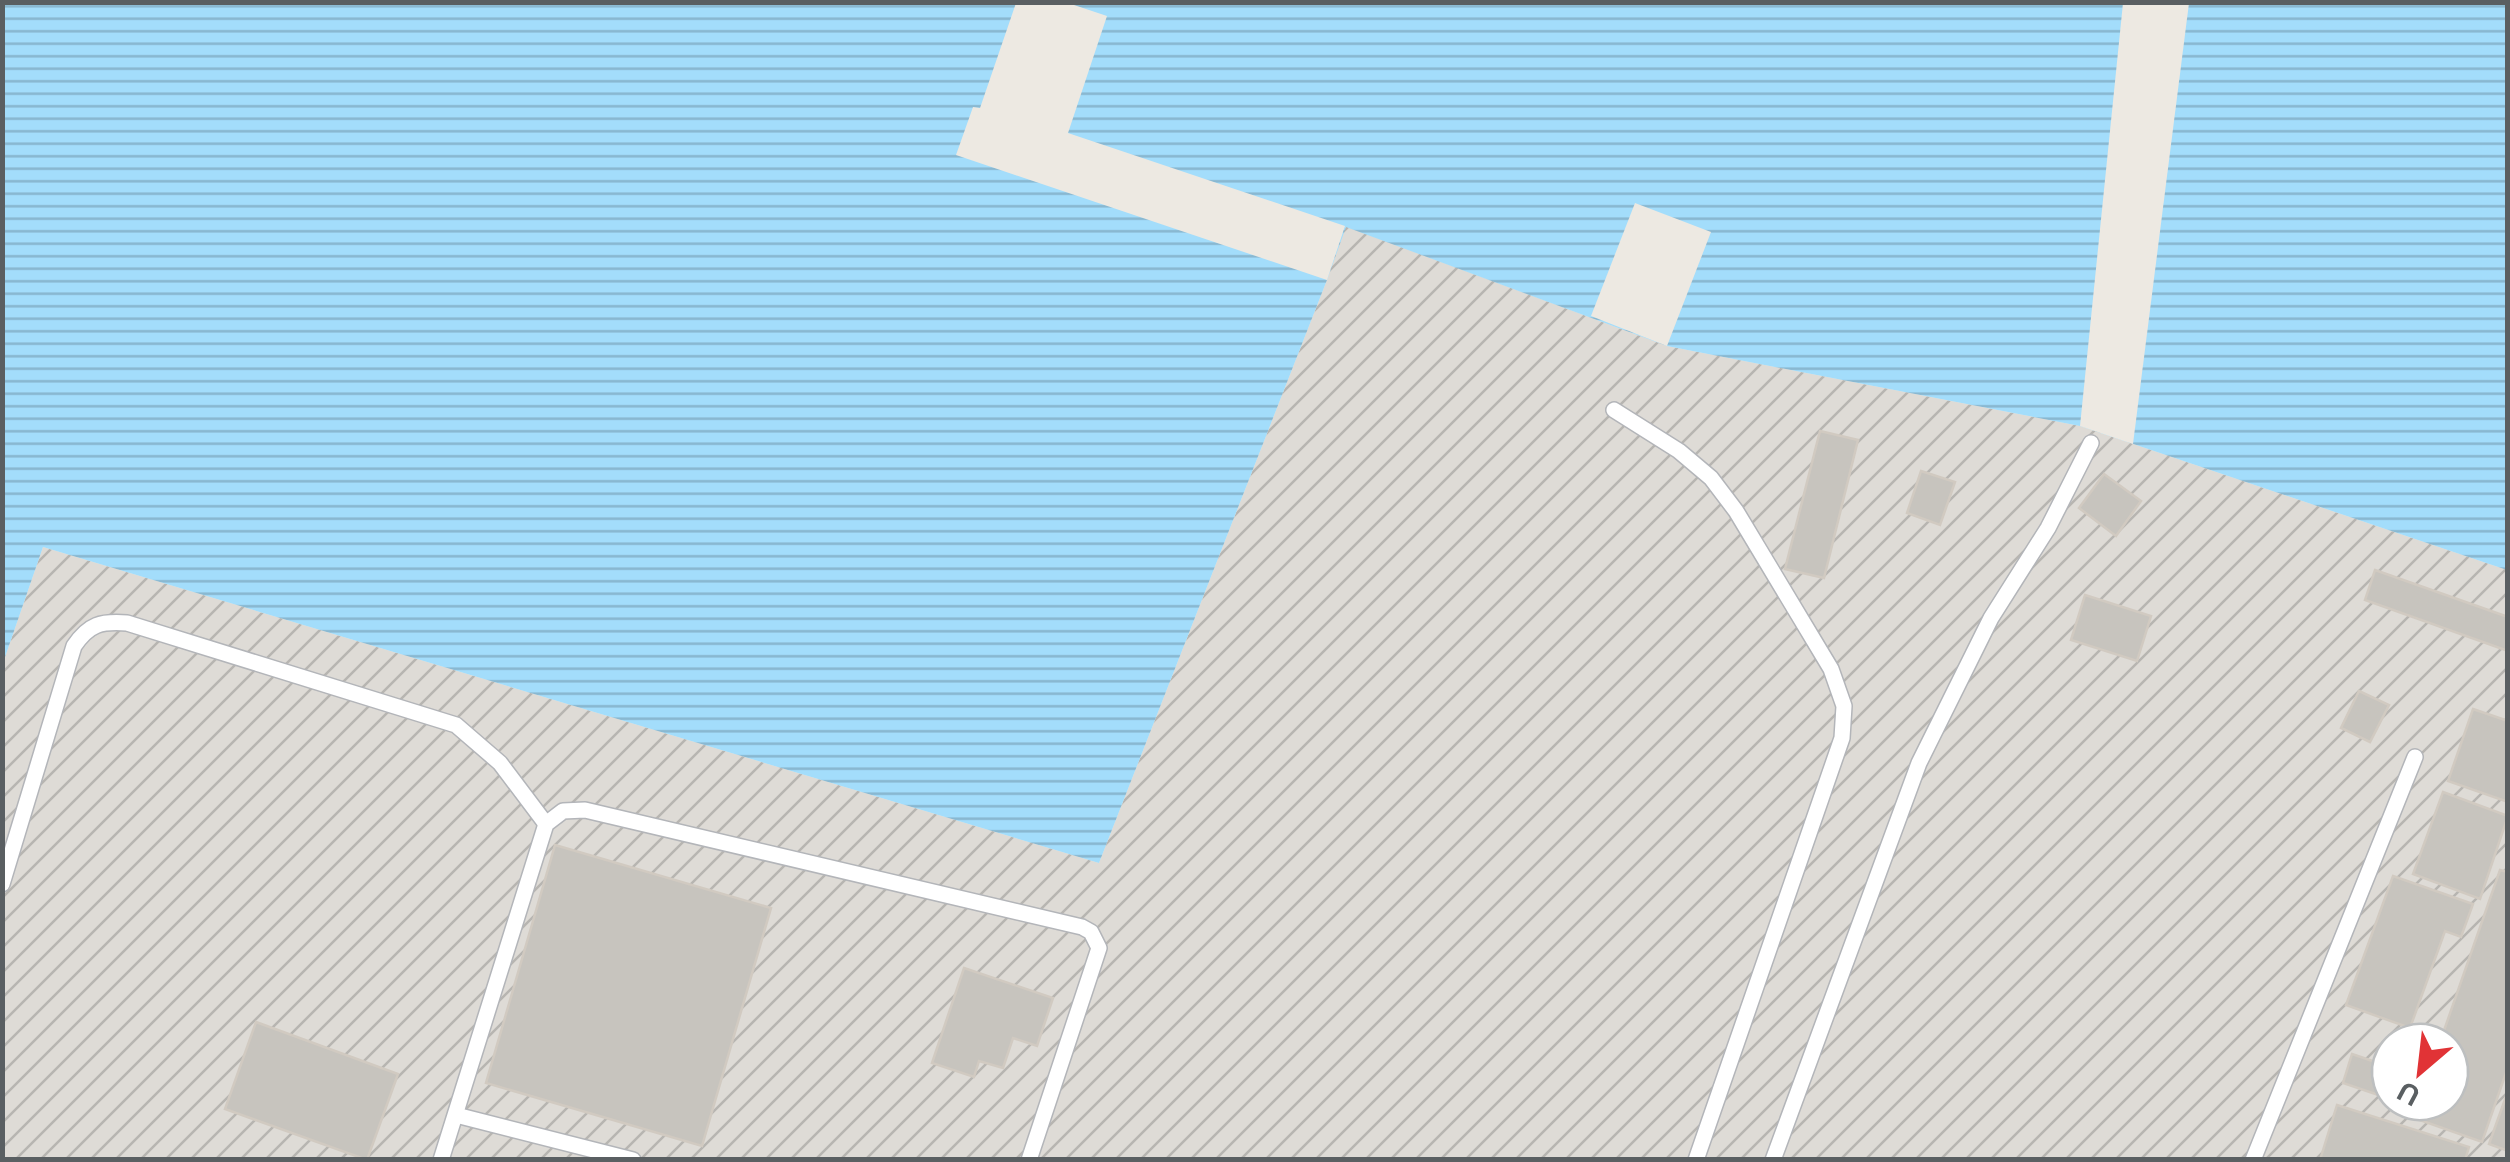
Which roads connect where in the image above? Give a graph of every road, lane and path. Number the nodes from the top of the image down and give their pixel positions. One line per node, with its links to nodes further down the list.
1 (1614, 410): 10 (lane)
2 (2091, 443): 11 (lane)
3 (2415, 758): 12 (lane)
4 (546, 824): 5 (lane); 6 (lane); 9 (lane)
5 (2, 884)
6 (456, 1115): 7 (lane); 8 (lane)
7 (441, 1160)
8 (633, 1160)
9 (1029, 1160)
10 (1696, 1160)
11 (1772, 1160)
12 (2253, 1160)

